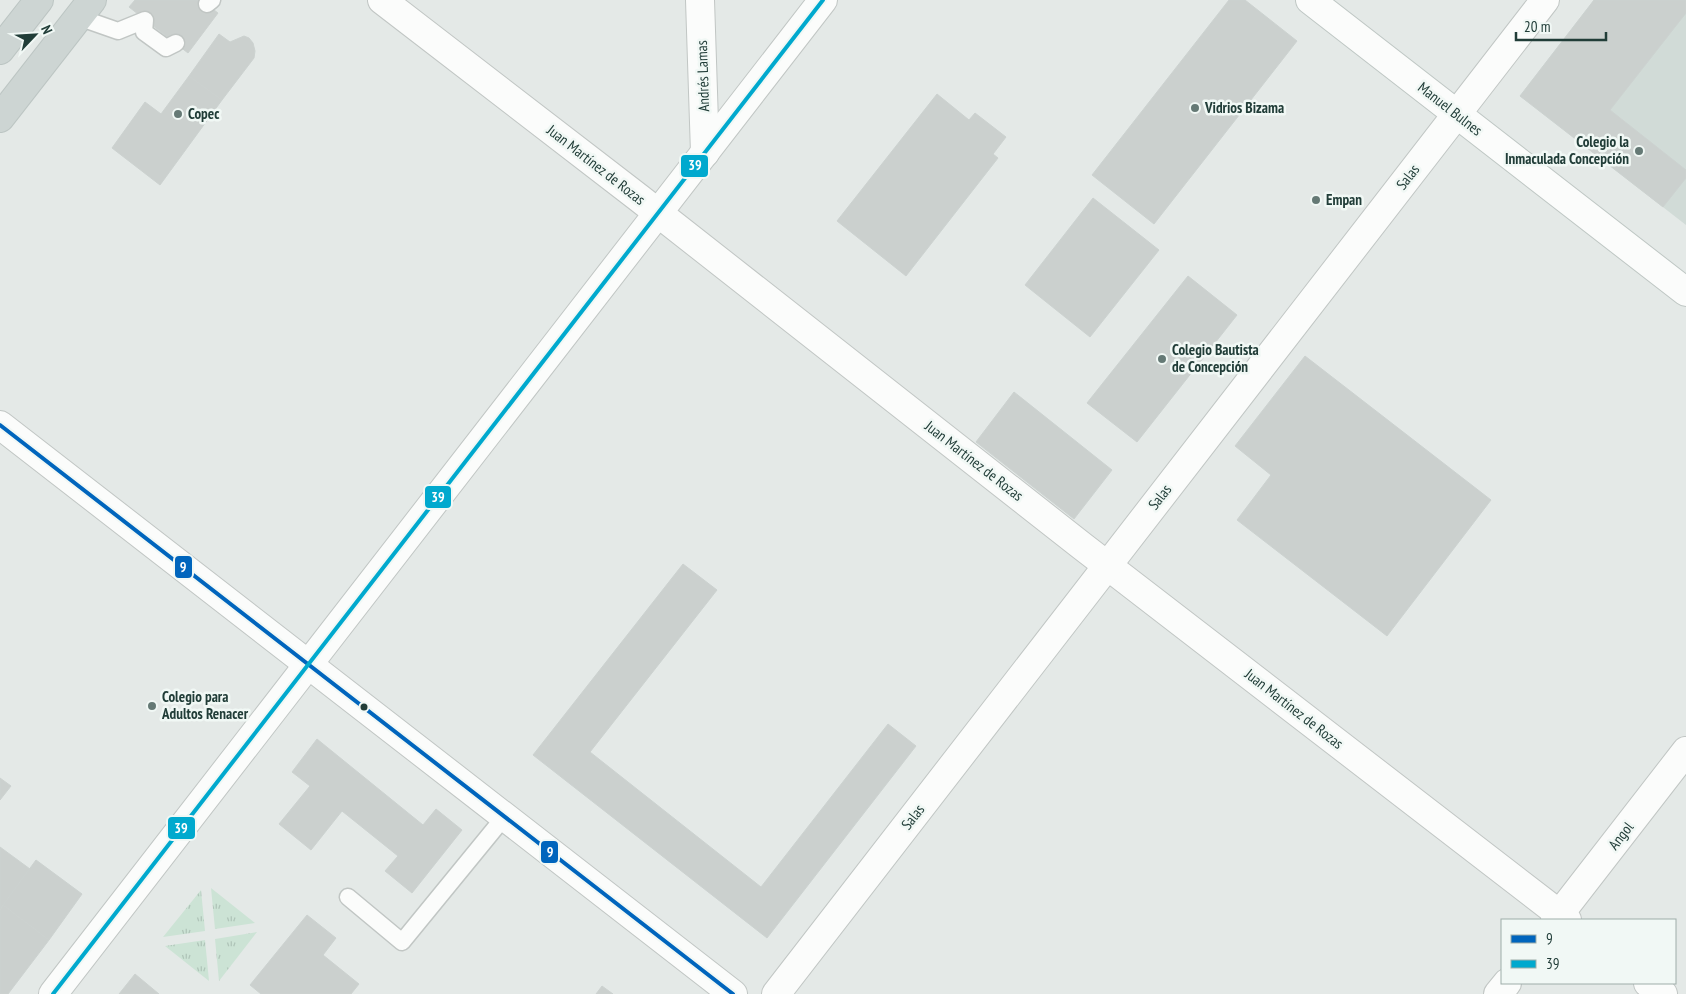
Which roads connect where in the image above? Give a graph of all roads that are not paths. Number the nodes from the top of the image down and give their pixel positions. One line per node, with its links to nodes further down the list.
1 (39, 0): 9 (main road)
2 (382, 0): 13 (street, Juan Martínez de Rozas)
3 (700, 0): 12 (street, Andrés Lamas)
4 (824, 0): 12 (street)
5 (1310, 0): 10 (street, Manuel Bulnes)
6 (1545, 0): 10 (street, Salas)
7 (85, 9): 8 (lane); 11 (main road)
8 (176, 43)
9 (0, 50)
10 (1457, 114): 14 (street, Manuel Bulnes); 16 (street, Salas)
11 (0, 118)
12 (705, 153): 13 (street)
13 (658, 213): 16 (street, Juan Martínez de Rozas); 17 (street)
14 (1686, 292)
15 (0, 425): 17 (street)
16 (1107, 565): 21 (street, Juan Martínez de Rozas); 26 (street, Salas)
17 (308, 664): 19 (street); 24 (street)
18 (1686, 751): 21 (street, Angol)
19 (505, 816): 20 (lane); 25 (street)
20 (348, 897)
21 (1561, 918)
22 (1506, 984): 27 (street)
23 (1649, 984): 28 (street)
24 (54, 994)
25 (733, 994)
26 (776, 994)
27 (1498, 994)
28 (1663, 994)

